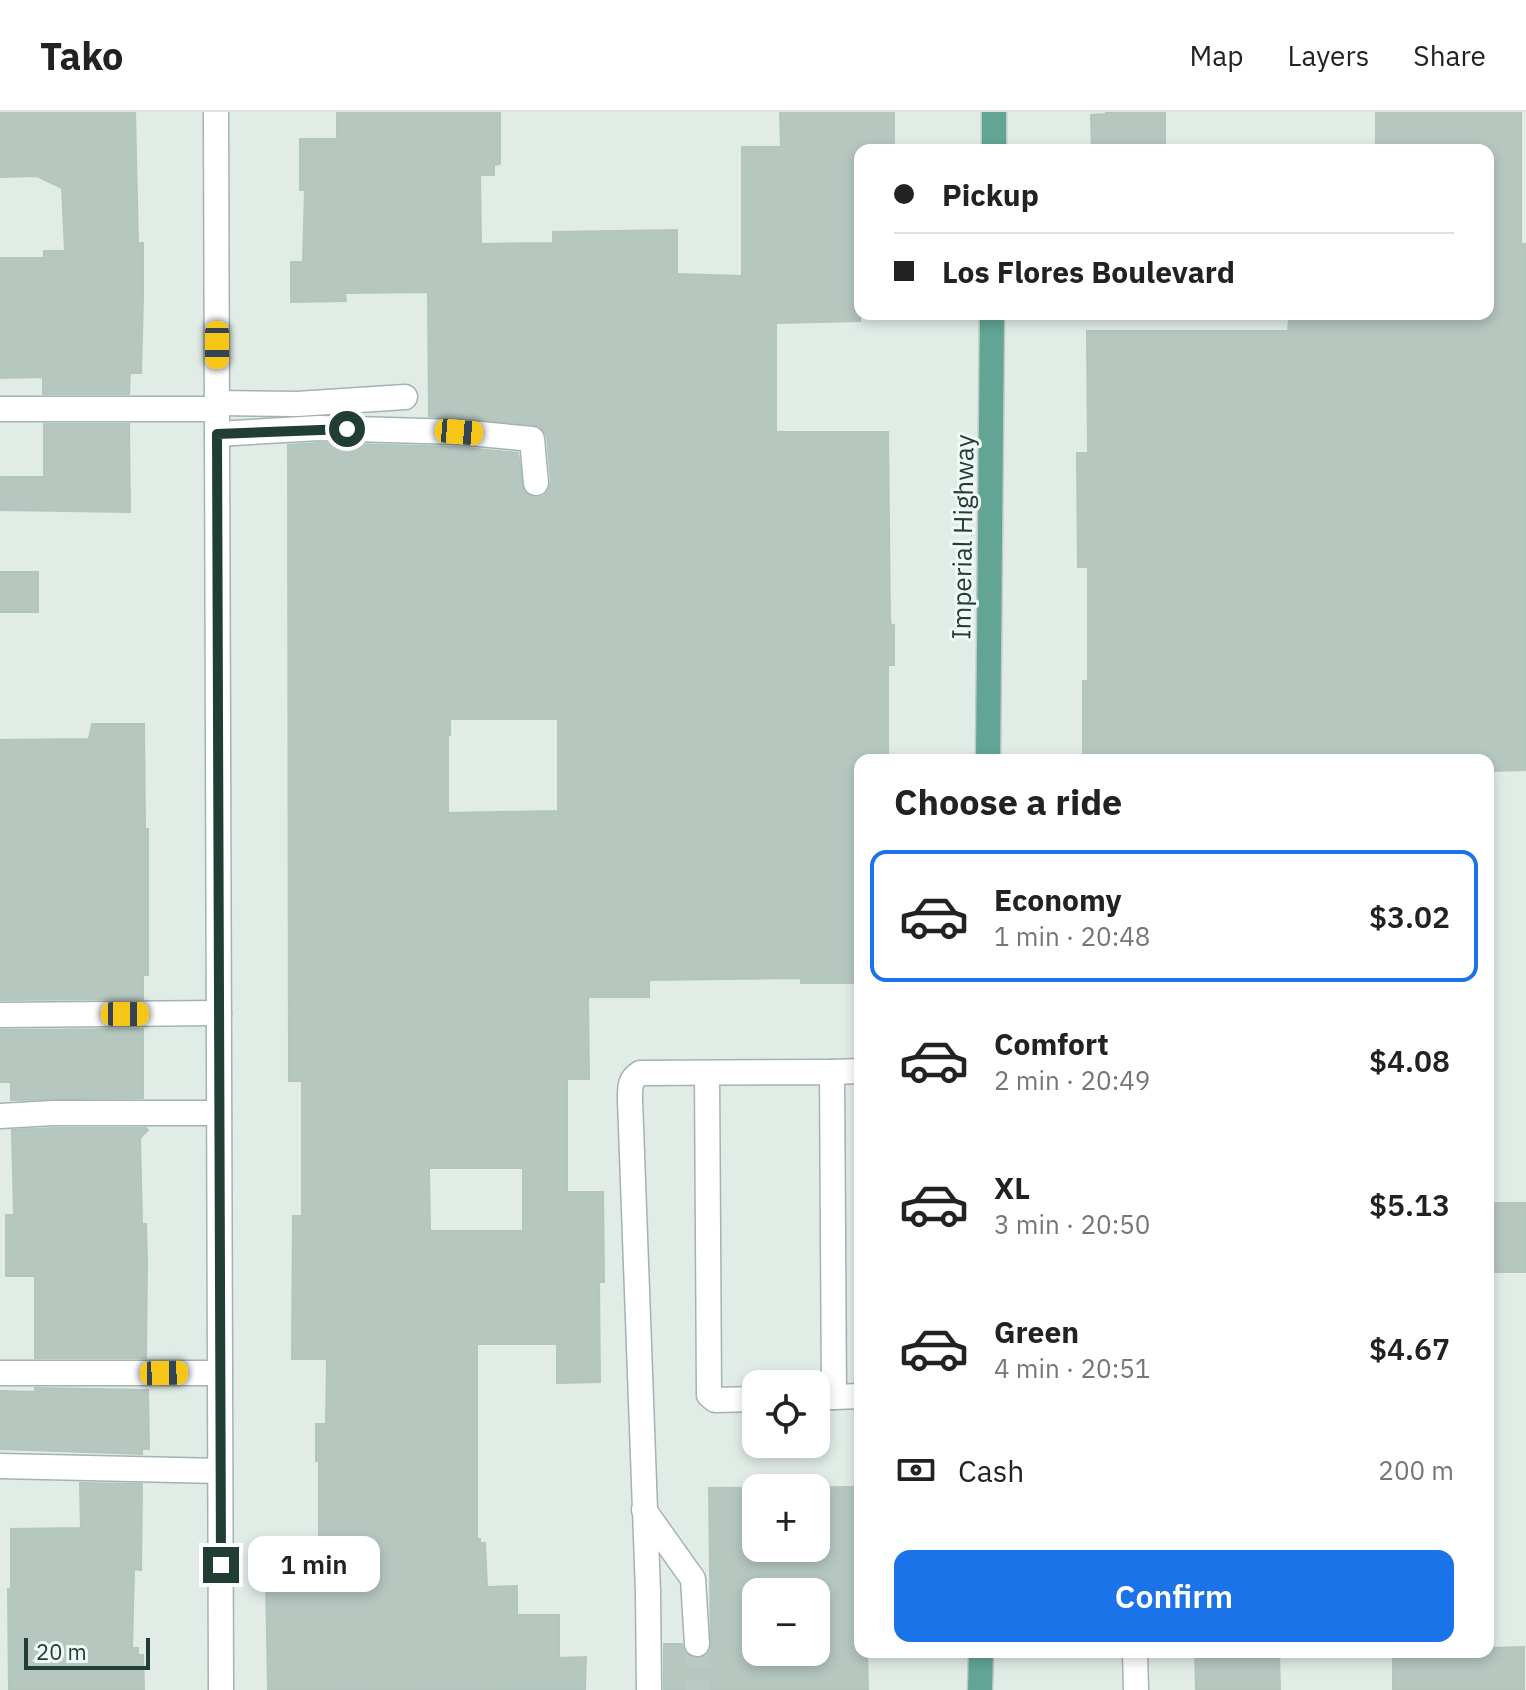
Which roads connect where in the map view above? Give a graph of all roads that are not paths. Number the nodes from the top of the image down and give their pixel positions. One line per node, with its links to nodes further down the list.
1 (216, 112): 6 (street)
2 (994, 112): 3 (main road)
3 (994, 144)
4 (992, 320): 10 (main road, Imperial Highway)
5 (405, 397): 6 (street)
6 (217, 406): 7 (street); 8 (street)
7 (0, 409)
8 (217, 434): 9 (street); 11 (street)
9 (536, 483)
10 (988, 754)
11 (219, 1013): 12 (street); 16 (street)
12 (0, 1015)
13 (854, 1071): 14 (street)
14 (832, 1072): 15 (street); 18 (street)
15 (707, 1073): 23 (street); 26 (street)
16 (219, 1113): 17 (street); 20 (street)
17 (0, 1116)
18 (826, 1370)
19 (0, 1373): 20 (street)
20 (220, 1373): 25 (street)
21 (854, 1396): 22 (street)
22 (830, 1397)
23 (742, 1399)
24 (0, 1466): 25 (street)
25 (220, 1471): 30 (street)
26 (644, 1510): 27 (street); 31 (street)
27 (697, 1644)
28 (981, 1658): 32 (main road)
29 (1135, 1658): 33 (street)
30 (221, 1690)
31 (649, 1690)
32 (980, 1690)
33 (1136, 1690)

